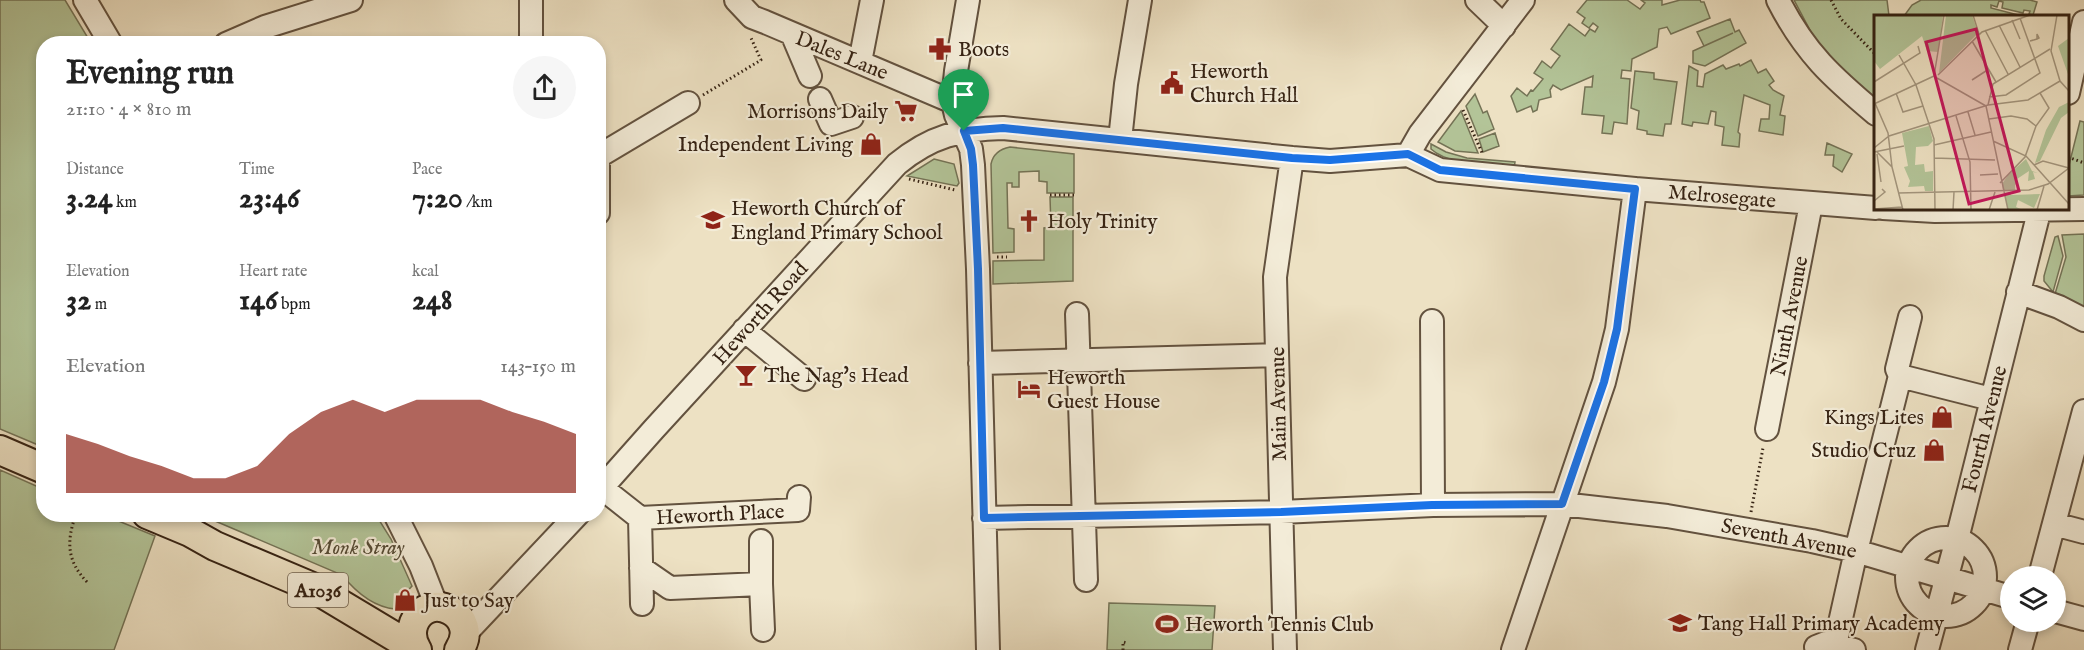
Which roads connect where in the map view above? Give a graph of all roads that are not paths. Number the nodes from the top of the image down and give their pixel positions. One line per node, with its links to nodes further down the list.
1 (85, 0): 13 (street)
2 (351, 0): 14 (street)
3 (531, 0): 15 (street)
4 (736, 0): 16 (street, Dales Lane)
5 (872, 0): 17 (street)
6 (968, 0): 21 (street)
7 (1140, 0): 26 (street)
8 (1477, 0): 12 (street)
9 (1523, 0): 12 (street)
10 (1778, 0): 23 (street)
11 (2084, 22): 19 (street)
12 (1504, 26): 28 (street)
13 (106, 36)
14 (244, 36)
15 (531, 36)
16 (793, 36): 17 (street, Dales Lane); 18 (street)
17 (860, 62): 21 (street, Dales Lane)
18 (810, 76)
19 (2069, 85)
20 (820, 99): 24 (street)
21 (954, 102): 25 (street)
22 (688, 103): 27 (street)
23 (1874, 113)
24 (852, 117)
25 (964, 131): 26 (street); 39 (street, Heworth Road); 42 (street)
26 (1120, 140): 29 (street)
27 (606, 152)
28 (1408, 154): 29 (street); 30 (street, Melrosegate)
29 (1292, 158): 40 (street, Main Avenue)
30 (1635, 189): 31 (street, Melrosegate); 53 (street)
31 (1811, 204): 32 (street, Melrosegate); 47 (street, Ninth Avenue)
32 (1874, 208)
33 (2040, 210): 34 (street, Fourth Avenue)
34 (2018, 292): 37 (street); 45 (street, Fourth Avenue)
35 (1077, 314): 41 (street)
36 (1910, 317): 43 (street)
37 (2084, 320)
38 (1432, 321): 54 (street)
39 (744, 330): 44 (street); 50 (street, Heworth Road)
40 (1277, 355): 41 (street); 55 (street, Main Avenue)
41 (1079, 360): 42 (street); 56 (street)
42 (980, 363): 58 (street)
43 (1900, 376): 45 (street); 66 (street)
44 (804, 379)
45 (1991, 399): 64 (street, Fourth Avenue)
46 (2084, 411): 62 (street)
47 (1767, 429)
48 (0, 450): 49 (main road)
49 (36, 466)
50 (606, 483)
51 (606, 494): 57 (street, Heworth Place)
52 (799, 497): 57 (street, Heworth Place)
53 (1562, 504): 54 (street, Seventh Avenue); 66 (street, Seventh Avenue); 85 (street)
54 (1432, 505): 55 (street, Seventh Avenue)
55 (1281, 512): 56 (street, Seventh Avenue); 84 (street, Main Avenue)
56 (1084, 516): 58 (street, Seventh Avenue); 71 (street)
57 (640, 518): 69 (street)
58 (984, 518): 83 (street)
59 (166, 522): 81 (main road, A1036)
60 (398, 522): 81 (street)
61 (570, 522): 81 (street)
62 (2054, 524): 63 (street); 68 (street)
63 (2084, 532)
64 (1957, 539): 67 (street); 70 (street, Fourth Avenue); 73 (street)
65 (761, 541): 72 (street)
66 (1856, 551): 67 (street, Seventh Avenue); 82 (street)
67 (1908, 566): 70 (street, Seventh Avenue); 77 (street)
68 (2043, 566)
69 (641, 568): 72 (street); 75 (street)
70 (1946, 578): 73 (street, Seventh Avenue); 77 (street, Fourth Avenue)
71 (1086, 580)
72 (761, 584): 79 (street)
73 (1984, 589): 74 (street, Seventh Avenue); 77 (street)
74 (2000, 594)
75 (642, 604)
76 (2066, 614): 78 (street)
77 (1936, 615): 86 (street, Fourth Avenue)
78 (2084, 620)
79 (763, 630)
80 (2025, 632): 87 (street)
81 (436, 638)
82 (1835, 647)
83 (988, 650)
84 (1285, 650)
85 (1513, 650)
86 (1927, 650)
87 (2020, 650)

